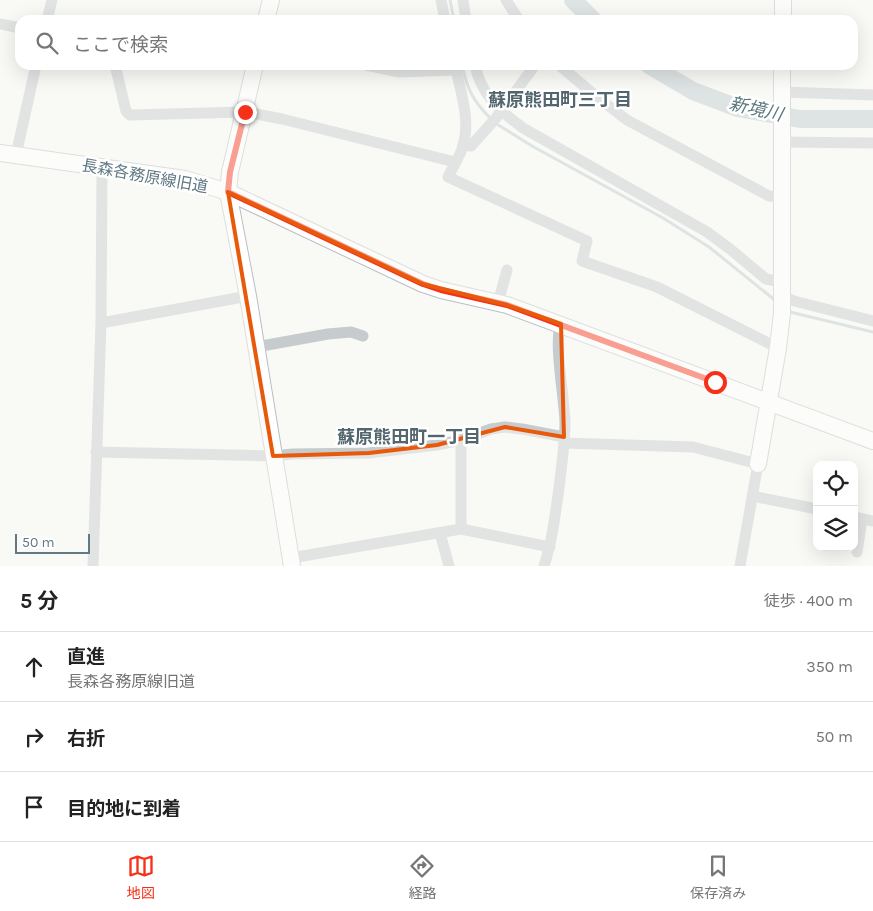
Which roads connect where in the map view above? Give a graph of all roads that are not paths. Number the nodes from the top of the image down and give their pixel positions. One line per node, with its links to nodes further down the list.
1 (52, 0): 7 (street)
2 (271, 0): 8 (street)
3 (440, 0): 9 (street)
4 (463, 0): 10 (street)
5 (506, 0): 11 (street)
6 (783, 0): 12 (street)
7 (48, 15)
8 (267, 15)
9 (444, 15)
10 (465, 15)
11 (516, 15)
12 (783, 15)
13 (0, 24): 14 (street)
14 (15, 27)
15 (34, 70): 32 (street)
16 (116, 70): 27 (street)
17 (254, 70): 27 (street)
18 (390, 70): 19 (street)
19 (421, 70)
20 (456, 70): 31 (street)
21 (476, 70): 28 (street)
22 (531, 70): 28 (street)
23 (565, 70): 36 (street)
24 (782, 70): 26 (street)
25 (873, 95): 26 (street)
26 (782, 96): 29 (street)
27 (245, 112): 33 (street); 35 (street)
28 (498, 114): 31 (street); 39 (street)
29 (782, 138): 30 (street); 36 (street)
30 (873, 143)
31 (463, 145): 33 (street)
32 (8, 154): 34 (street, 長森各務原線旧道)
33 (455, 162): 46 (street)
34 (102, 167): 35 (street, 長森各務原線旧道); 42 (street)
35 (228, 192): 38 (street); 40 (street, 長森各務原線旧道)
36 (782, 197): 39 (street)
37 (507, 270): 40 (street)
38 (248, 296): 42 (street); 45 (street)
39 (781, 297): 41 (street); 46 (street)
40 (498, 303): 43 (street, 長森各務原線旧道)
41 (873, 320)
42 (101, 323): 51 (street)
43 (561, 324): 47 (street, 長森各務原線旧道); 49 (street)
44 (363, 336): 45 (street)
45 (256, 347): 52 (street)
46 (778, 348): 47 (street)
47 (769, 403): 50 (street, 長森各務原線旧道); 53 (street)
48 (461, 440): 49 (street); 52 (street); 57 (street)
49 (564, 440): 53 (street); 59 (street)
50 (873, 441)
51 (96, 452): 52 (street); 62 (street)
52 (273, 456): 61 (street)
53 (758, 464): 54 (street)
54 (752, 496): 55 (street); 65 (street)
55 (813, 508)
56 (863, 519): 60 (street)
57 (460, 529): 58 (street); 59 (street)
58 (440, 533): 61 (street); 63 (street)
59 (550, 547): 64 (street)
60 (856, 552)
61 (292, 562)
62 (93, 566)
63 (448, 566)
64 (544, 566)
65 (740, 566)

